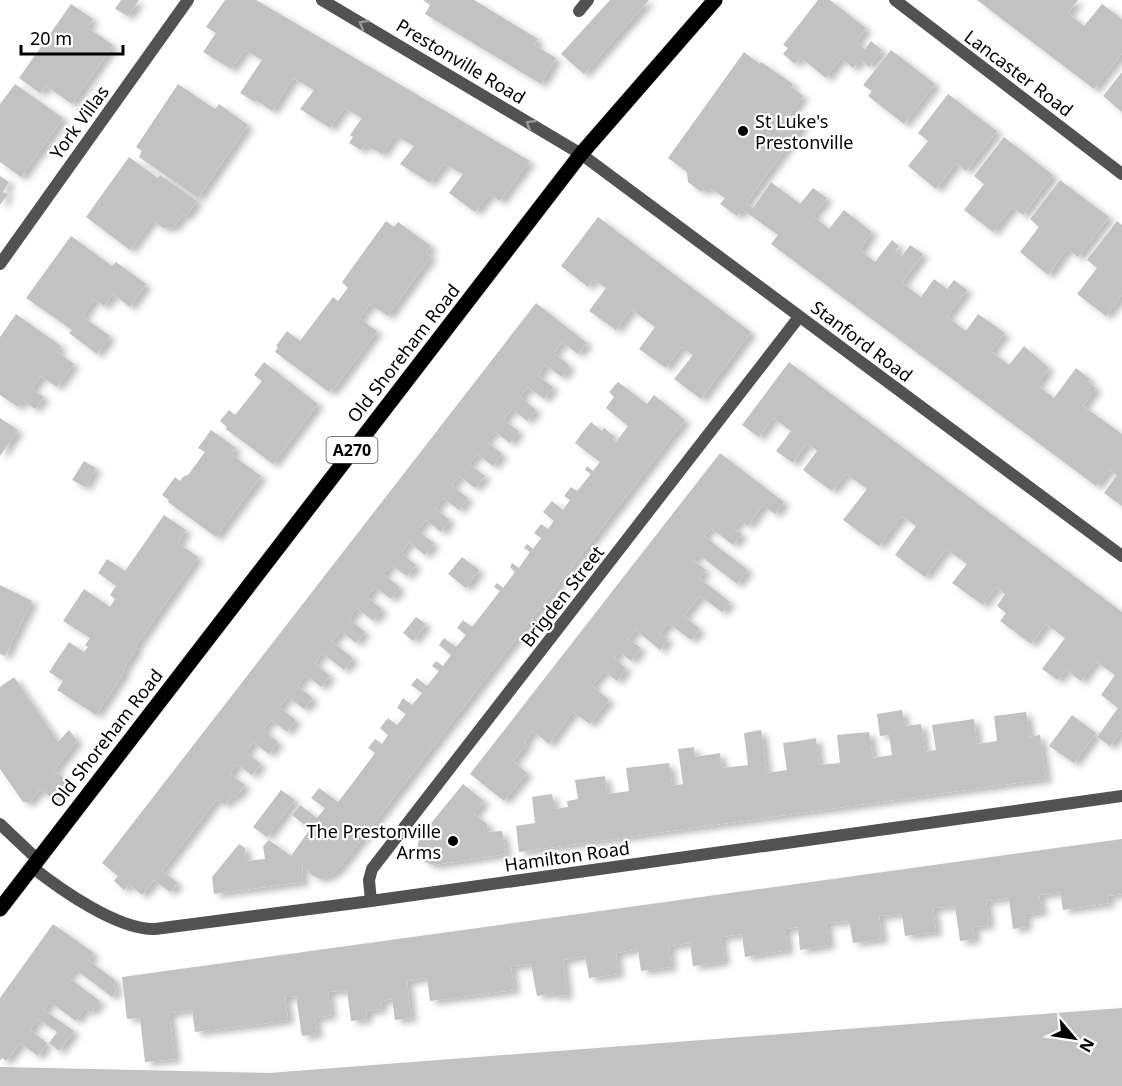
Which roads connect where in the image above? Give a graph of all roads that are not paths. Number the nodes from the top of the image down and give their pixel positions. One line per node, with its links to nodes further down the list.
1 (188, 0): 9 (street, York Villas)
2 (322, 0): 7 (street, Prestonville Road, one-way to 2)
3 (588, 0): 6 (street)
4 (715, 0): 7 (main road, Old Shoreham Road / A270)
5 (895, 0): 8 (street, Lancaster Road)
6 (579, 10)
7 (581, 154): 10 (street, Stanford Road); 14 (main road, Old Shoreham Road / A270)
8 (1122, 174)
9 (0, 264)
10 (799, 317): 11 (street, Stanford Road); 15 (street, Brigden Street)
11 (1122, 556)
12 (1122, 796): 15 (street, Hamilton Road)
13 (0, 824): 14 (street, Hamilton Road)
14 (34, 863): 15 (street, Hamilton Road); 16 (main road, Old Shoreham Road / A270)
15 (371, 901)
16 (0, 909)

